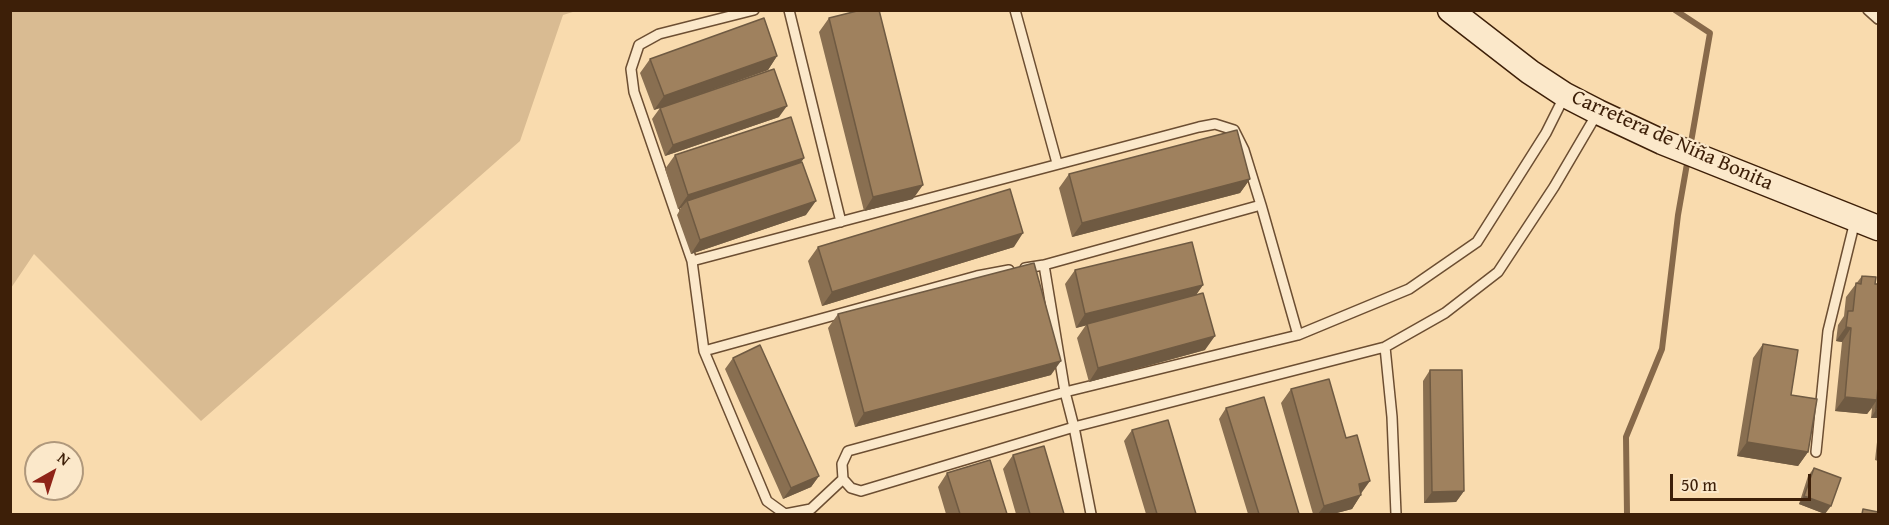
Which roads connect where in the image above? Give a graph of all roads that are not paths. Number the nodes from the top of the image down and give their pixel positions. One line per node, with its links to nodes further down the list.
1 (753, 10): 14 (lane)
2 (789, 10): 12 (lane)
3 (1015, 10): 9 (lane)
4 (1450, 10): 7 (main road, Carretera de Niña Bonita)
5 (1868, 10): 6 (lane)
6 (1878, 19)
7 (1565, 95): 8 (main road, Carretera de Niña Bonita); 16 (lane)
8 (1598, 112): 11 (main road, Carretera de Niña Bonita); 17 (lane)
9 (1057, 163): 10 (lane); 12 (lane)
10 (1261, 205): 15 (lane); 16 (lane)
11 (1855, 218): 13 (main road, Carretera de Niña Bonita); 21 (lane)
12 (841, 222): 14 (lane)
13 (1878, 228)
14 (692, 261): 18 (lane)
15 (1044, 265): 18 (lane); 19 (lane)
16 (1298, 335): 19 (lane)
17 (1384, 347): 20 (lane); 24 (lane)
18 (704, 351): 22 (lane)
19 (1065, 392): 20 (lane); 22 (lane)
20 (1074, 427): 22 (lane); 23 (lane)
21 (1816, 453)
22 (843, 479)
23 (1091, 514)
24 (1396, 514)

